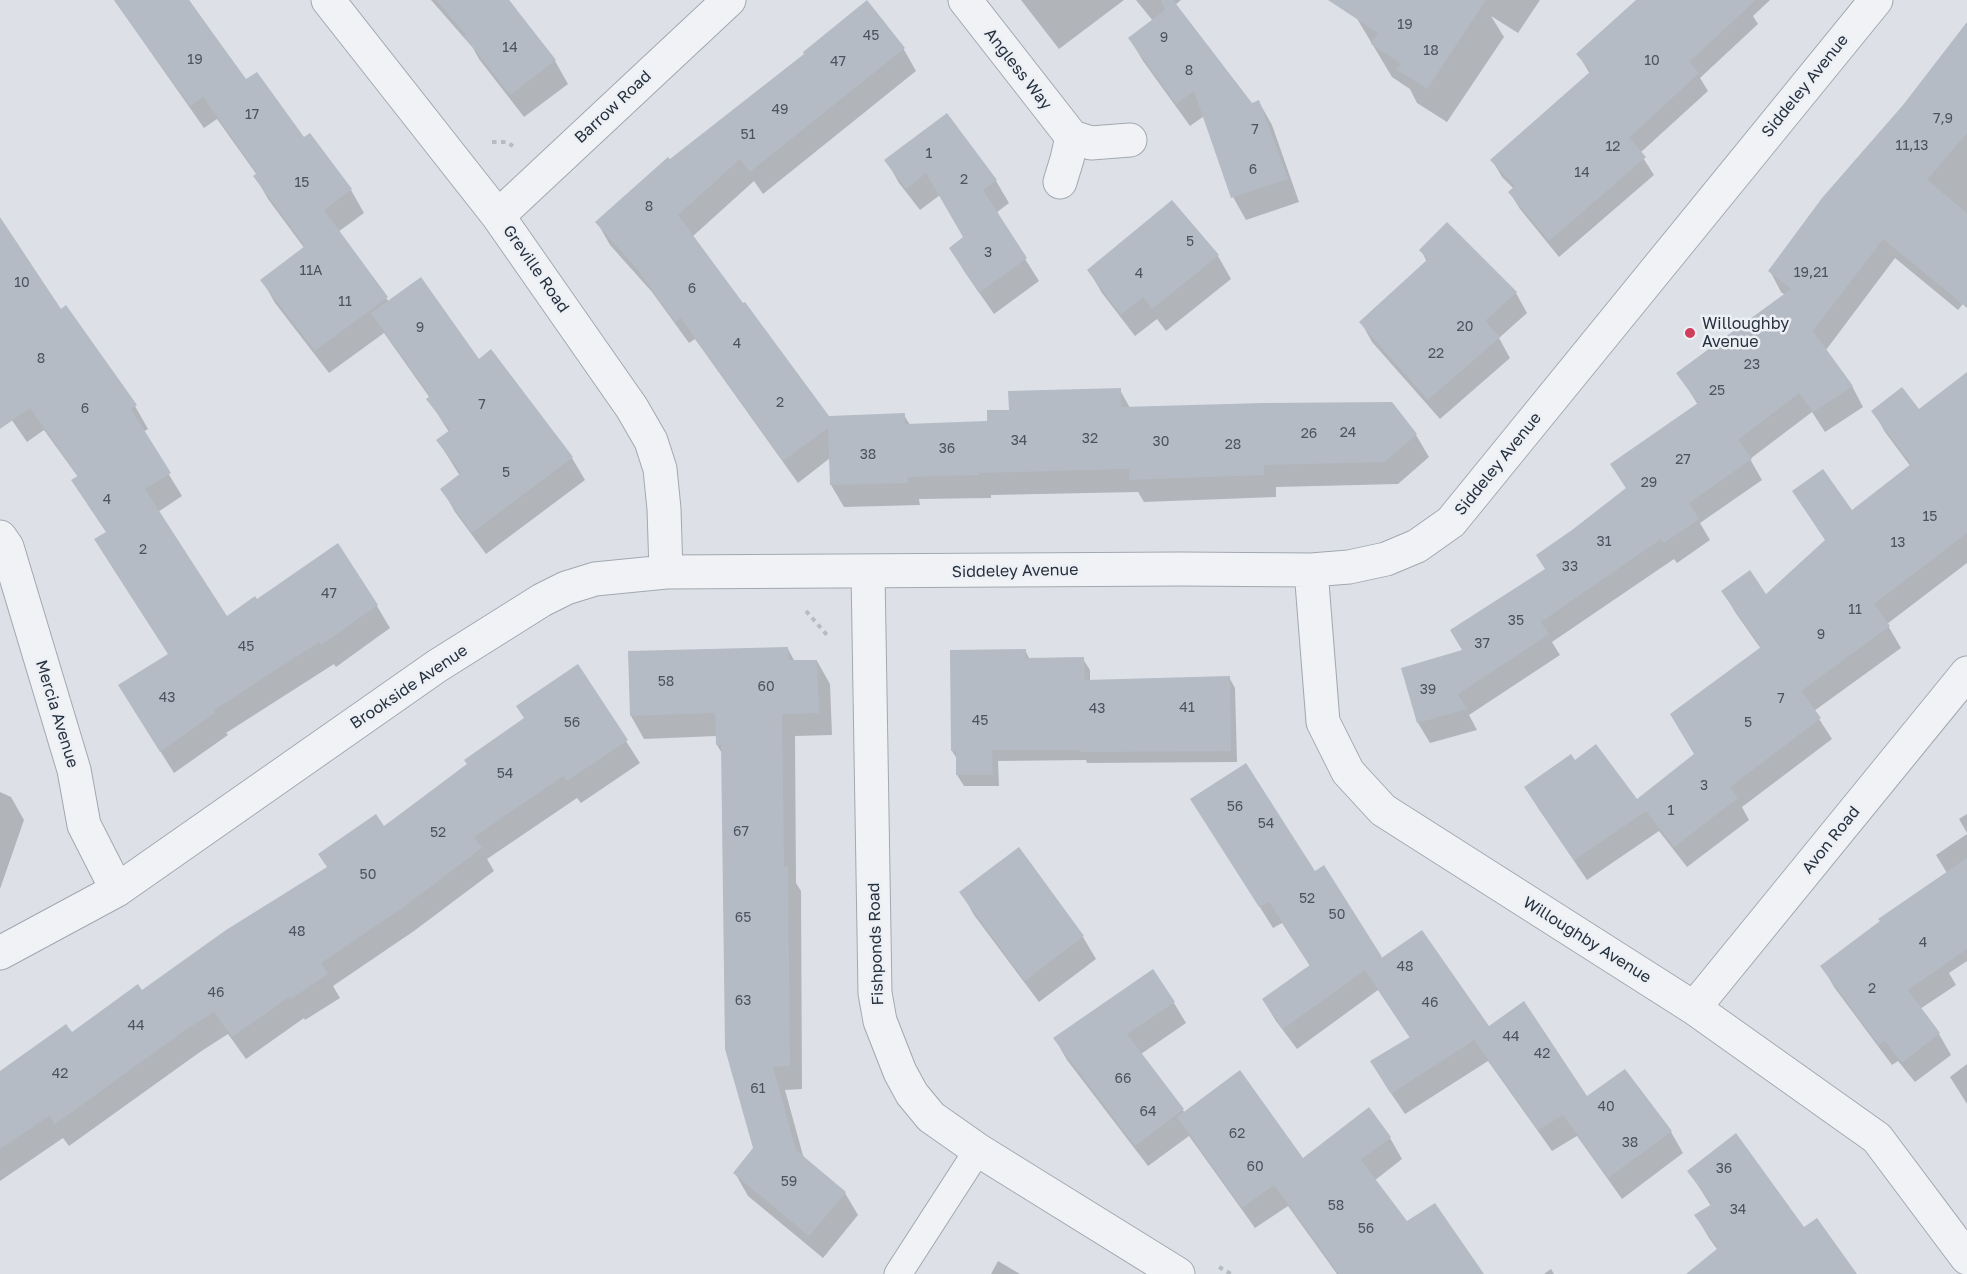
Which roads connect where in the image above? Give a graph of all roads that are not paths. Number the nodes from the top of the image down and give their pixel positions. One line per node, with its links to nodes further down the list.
1 (328, 0): 8 (street, Greville Road)
2 (729, 0): 8 (street, Barrow Road)
3 (965, 0): 5 (street, Angless Way)
4 (1876, 0): 10 (street, Siddeley Avenue)
5 (1072, 137): 6 (street); 7 (street)
6 (1130, 140)
7 (1060, 182)
8 (498, 216): 11 (street, Greville Road)
9 (0, 537): 14 (street, Mercia Avenue)
10 (1311, 570): 12 (street, Siddeley Avenue); 16 (street, Willoughby Avenue)
11 (666, 572): 12 (street, Brookside Avenue); 14 (street, Brookside Avenue)
12 (867, 572): 17 (street, Fishponds Road)
13 (1967, 673): 16 (street, Avon Road)
14 (117, 890): 15 (street, Brookside Avenue)
15 (0, 953)
16 (1694, 1008): 18 (street, Willoughby Avenue)
17 (978, 1150): 19 (lane); 20 (street, Fishponds Road)
18 (1967, 1258)
19 (898, 1274)
20 (1178, 1274)

